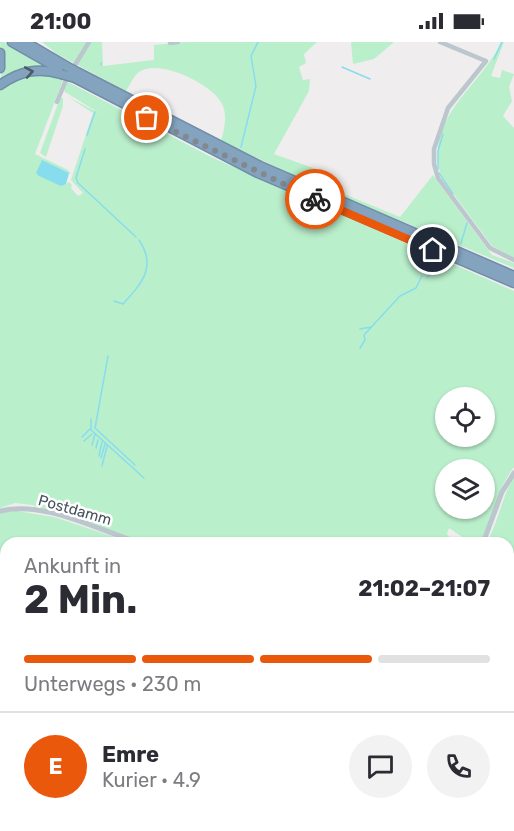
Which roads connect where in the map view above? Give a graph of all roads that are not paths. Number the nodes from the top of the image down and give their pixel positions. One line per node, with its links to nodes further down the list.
1 (12, 42): 10 (highway)
2 (25, 42): 10 (highway)
3 (37, 42): 10 (highway)
4 (89, 42): 10 (street)
5 (178, 42): 7 (street)
6 (440, 42): 13 (street)
7 (170, 43)
8 (0, 53): 9 (highway)
9 (0, 68)
10 (68, 71): 11 (highway, one-way to 10); 12 (street); 14 (highway); 15 (highway)
11 (0, 85)
12 (57, 102)
13 (514, 260)
14 (514, 276)
15 (514, 283)
16 (514, 473): 19 (street)
17 (0, 511): 18 (street, Postdamm)
18 (122, 537)
19 (485, 537)

